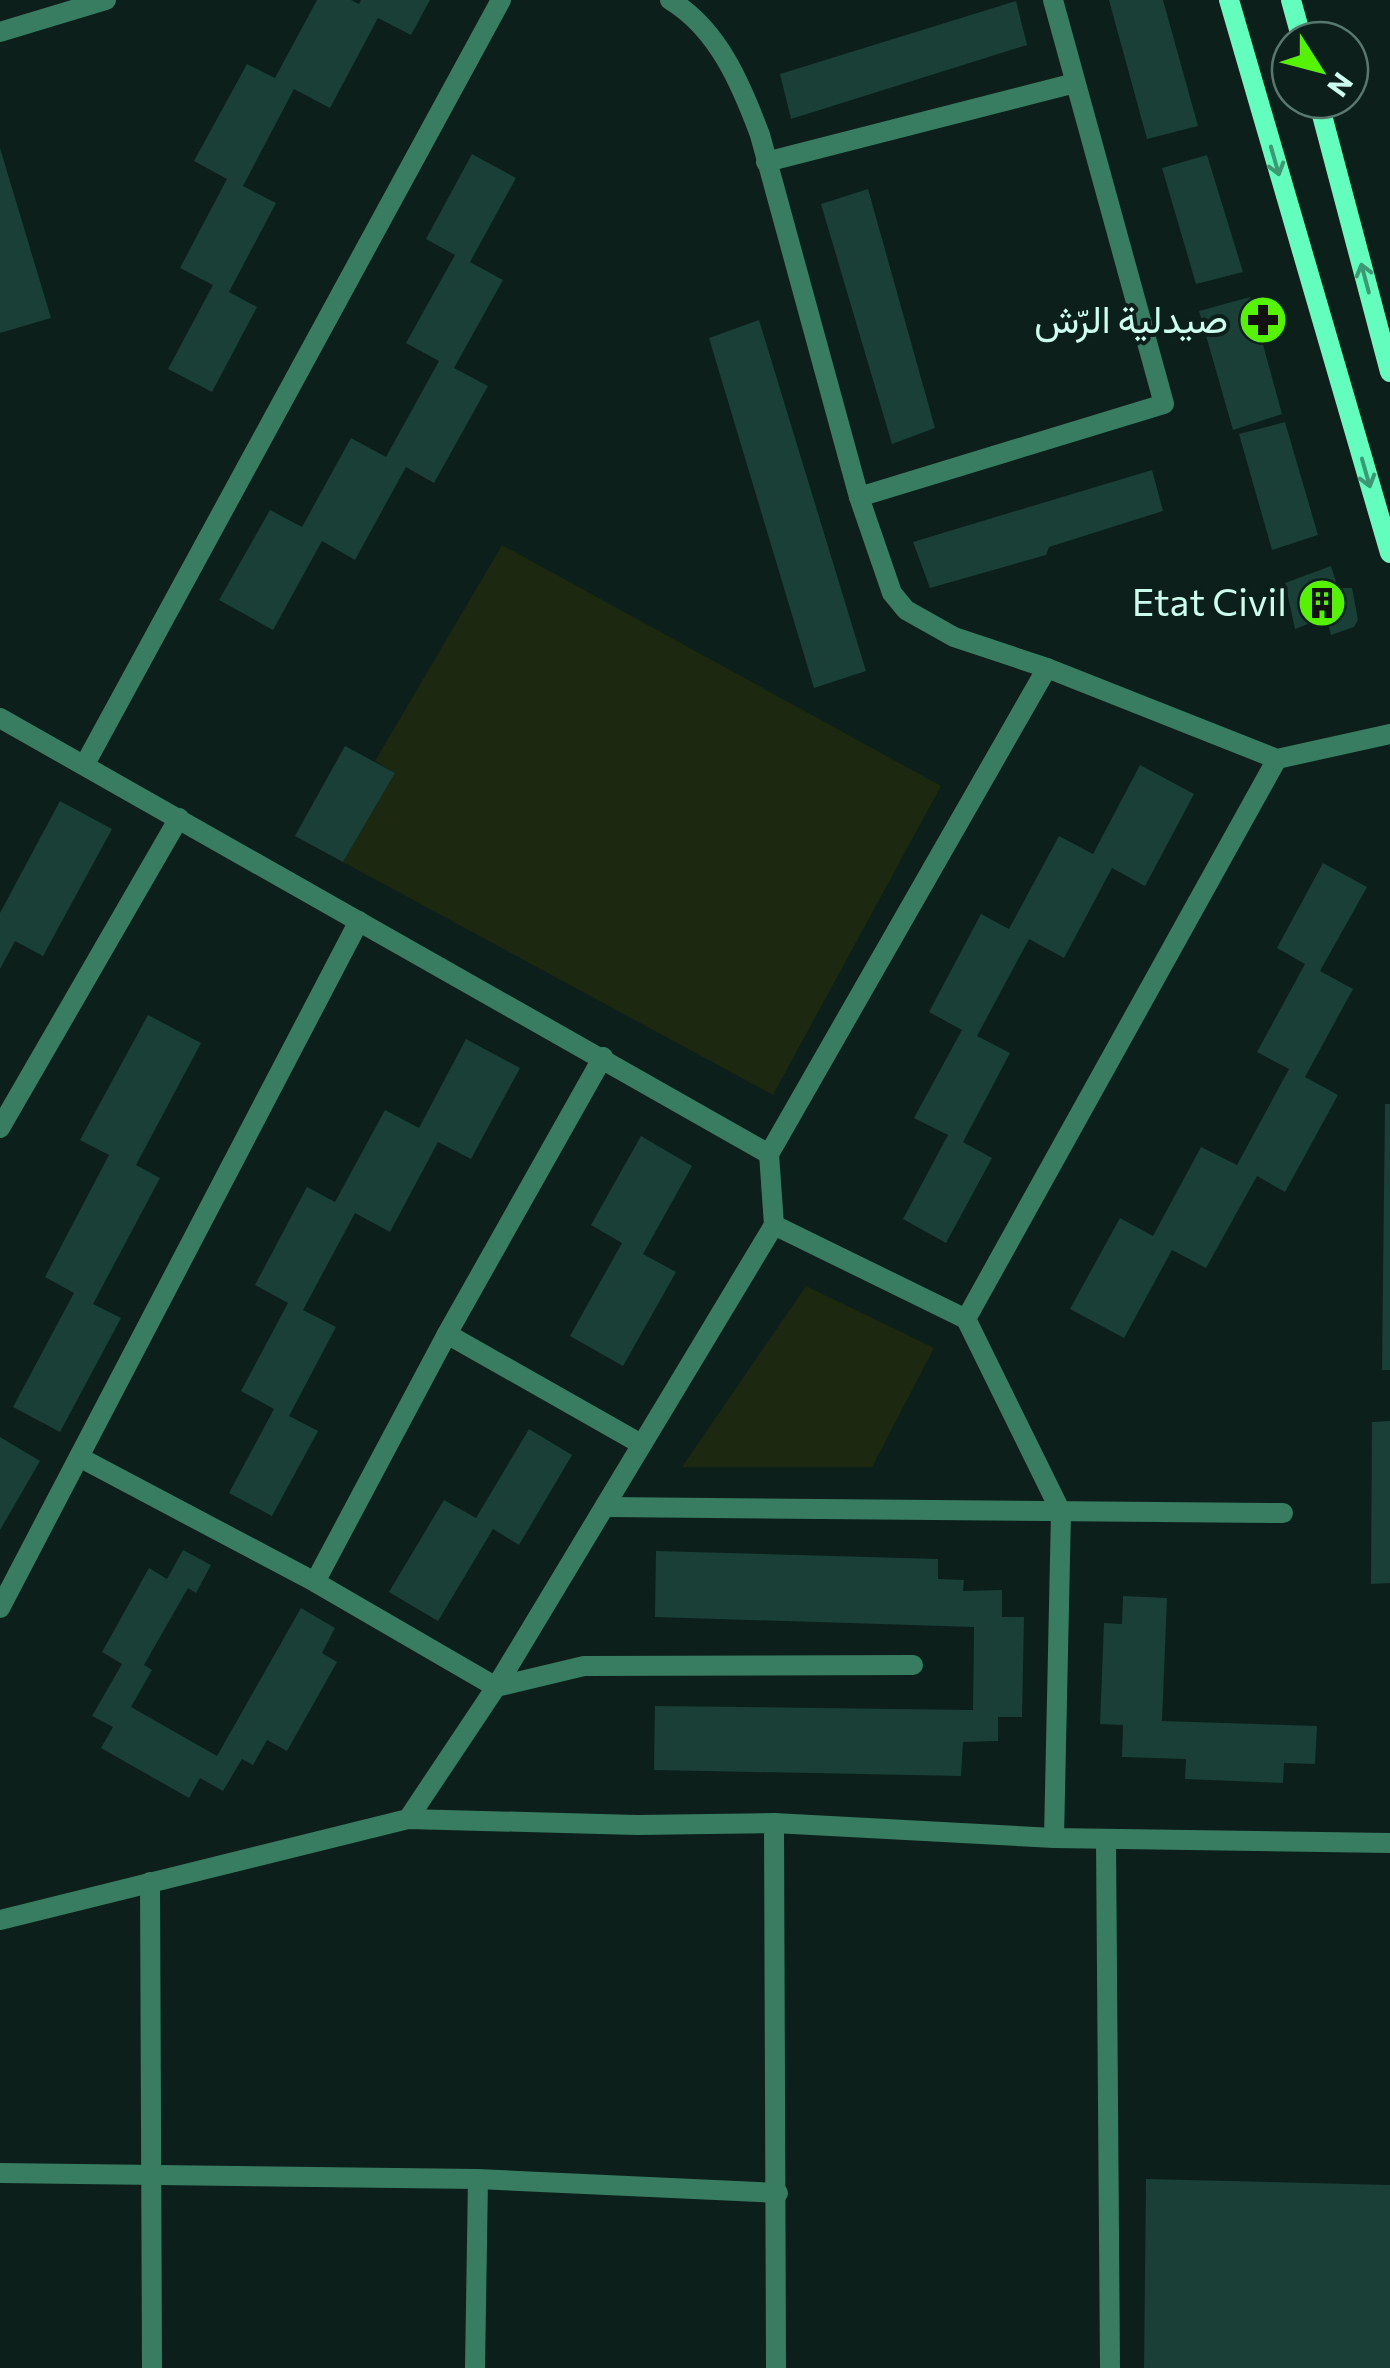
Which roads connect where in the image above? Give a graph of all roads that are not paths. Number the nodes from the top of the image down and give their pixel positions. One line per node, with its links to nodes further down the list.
1 (106, 0): 6 (street)
2 (501, 0): 18 (street)
3 (1053, 0): 7 (street)
4 (1228, 0): 13 (street, one-way to 13)
5 (683, 2): 9 (street)
6 (0, 32)
7 (1075, 82): 9 (street); 12 (street)
8 (1324, 120): 10 (street, one-way to 8)
9 (766, 162): 12 (street)
10 (1386, 342): 11 (street)
11 (1390, 372)
12 (859, 497): 14 (street)
13 (1390, 554)
14 (1047, 668): 17 (street); 23 (street)
15 (0, 718): 18 (street)
16 (1390, 734): 17 (street)
17 (1277, 759): 25 (street)
18 (85, 764): 19 (street)
19 (179, 818): 20 (street); 22 (street)
20 (359, 921): 21 (street); 28 (street)
21 (603, 1057): 23 (street); 26 (street)
22 (0, 1128)
23 (769, 1154): 24 (street)
24 (774, 1226): 25 (street); 27 (street)
25 (966, 1320): 30 (street)
26 (447, 1334): 27 (street); 32 (street)
27 (641, 1444): 29 (street)
28 (79, 1457): 32 (street); 33 (street)
29 (606, 1507): 30 (street); 35 (street)
30 (1062, 1512): 31 (street); 38 (street)
31 (1283, 1513)
32 (315, 1582): 35 (street)
33 (0, 1608)
34 (913, 1666): 35 (street)
35 (496, 1687): 36 (street)
36 (408, 1819): 37 (street); 41 (street)
37 (774, 1823): 38 (street); 46 (street)
38 (1054, 1838): 39 (street)
39 (1106, 1840): 40 (street); 50 (street)
40 (1390, 1843)
41 (150, 1882): 42 (street); 44 (street)
42 (0, 1920)
43 (0, 2173): 44 (street)
44 (150, 2173): 45 (street); 47 (street)
45 (478, 2179): 46 (street); 48 (street)
46 (778, 2193): 49 (street)
47 (152, 2368)
48 (475, 2368)
49 (776, 2368)
50 (1110, 2368)

